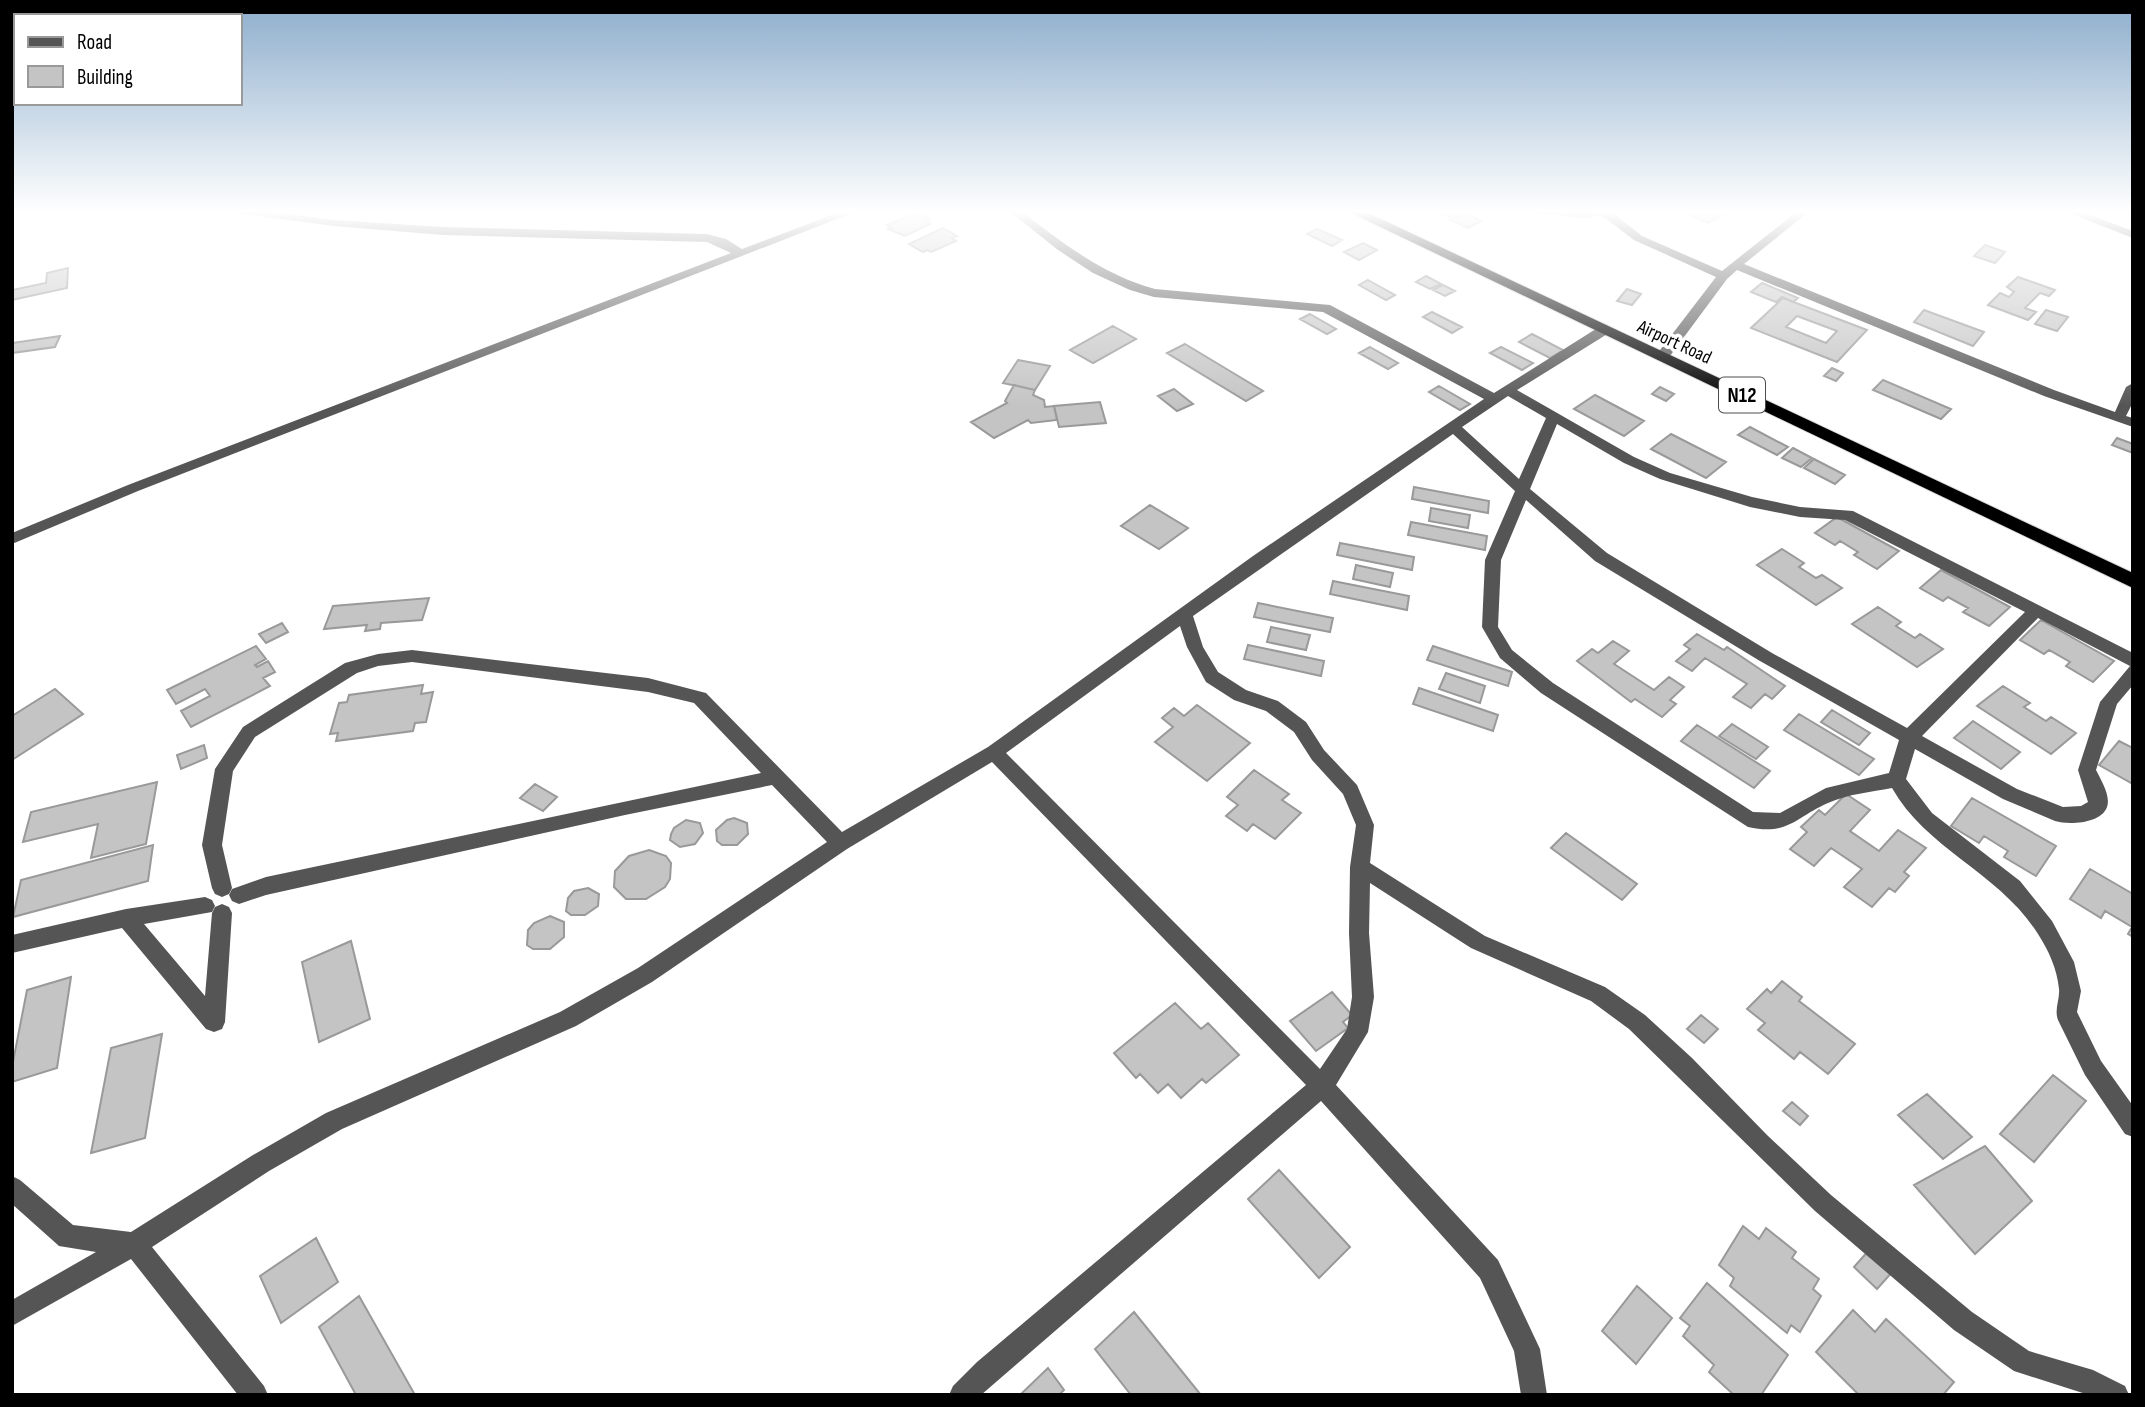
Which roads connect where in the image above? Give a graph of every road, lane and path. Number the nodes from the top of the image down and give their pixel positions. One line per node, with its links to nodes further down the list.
1 (685, 276): 15 (street)
2 (1105, 276): 9 (street)
3 (1490, 276): 6 (highway, Airport Road / N12)
4 (1723, 276): 7 (street)
5 (1761, 276): 11 (street)
6 (1604, 330): 7 (highway, Airport Road / N12); 9 (street)
7 (1662, 357): 16 (highway, Airport Road / N12)
8 (2133, 387): 11 (street)
9 (1501, 395): 10 (street); 13 (street)
10 (1553, 417): 14 (street); 17 (street)
11 (2118, 419): 12 (street)
12 (2133, 423)
13 (1454, 427): 14 (street); 18 (street)
14 (1523, 490): 21 (street); 24 (street)
15 (12, 539)
16 (2133, 581)
17 (2037, 610): 19 (street); 21 (street)
18 (1184, 615): 22 (street); 26 (street)
19 (2133, 661)
20 (2133, 672): 21 (street)
21 (1909, 737): 24 (street)
22 (993, 752): 25 (street); 31 (street)
23 (776, 777): 25 (street); 27 (street); 27 (street)
24 (1898, 779): 32 (street)
25 (840, 843): 34 (street)
26 (1360, 867): 31 (street); 39 (street)
27 (231, 892): 28 (street)
28 (213, 909): 29 (street); 29 (street)
29 (126, 918): 30 (street)
30 (12, 944)
31 (1322, 1086): 37 (street); 38 (street)
32 (2133, 1126)
33 (12, 1188): 34 (street)
34 (134, 1244): 35 (street); 36 (street)
35 (12, 1314)
36 (255, 1395)
37 (962, 1395)
38 (1534, 1395)
39 (2116, 1395)

